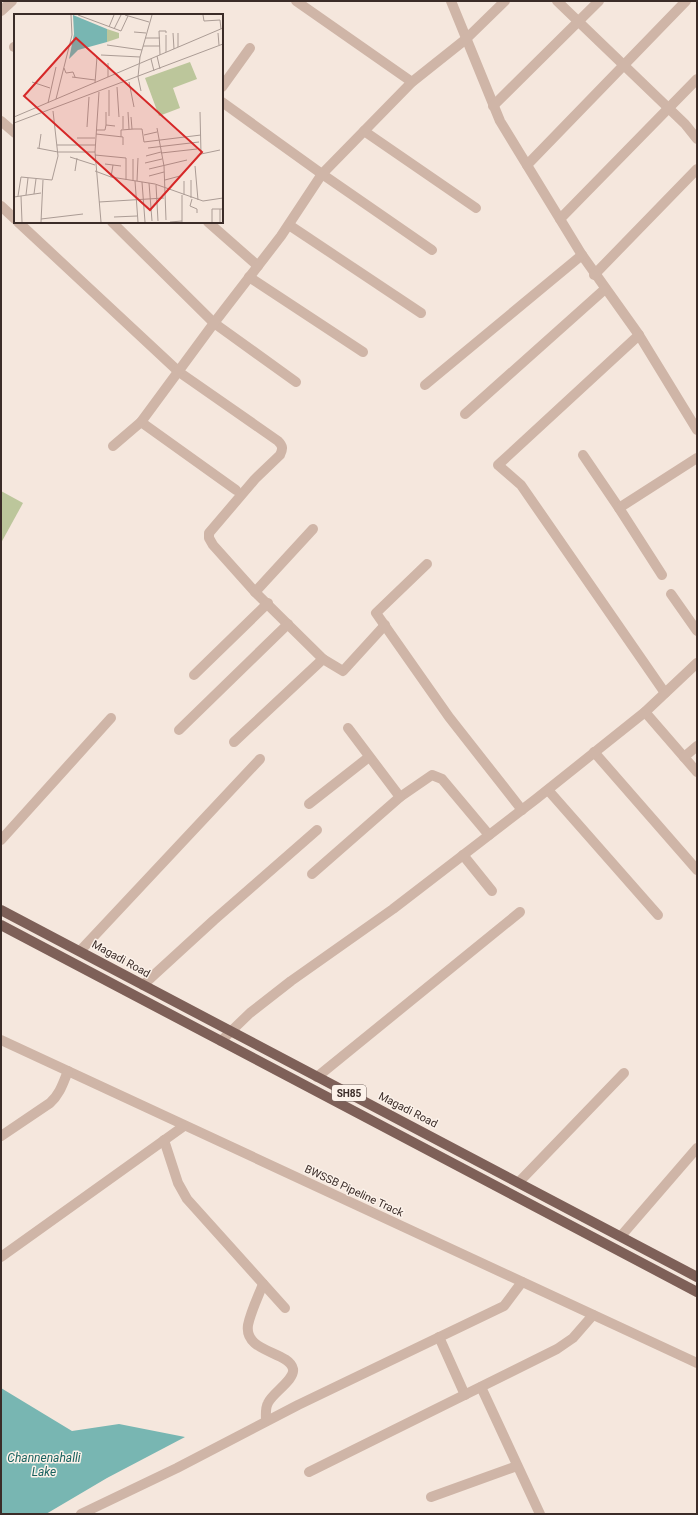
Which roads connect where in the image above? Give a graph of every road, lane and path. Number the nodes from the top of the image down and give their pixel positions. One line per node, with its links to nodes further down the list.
1 (12, 1): 8 (street)
2 (296, 1): 14 (street)
3 (451, 1): 10 (street)
4 (505, 1): 10 (street)
5 (557, 1): 9 (street)
6 (599, 1): 9 (street)
7 (686, 1): 12 (street)
8 (1, 11)
9 (578, 21): 12 (street); 17 (street)
10 (466, 39): 14 (street); 17 (street)
11 (250, 48): 15 (street)
12 (625, 65): 18 (street); 23 (street)
13 (697, 79): 18 (street)
14 (412, 82): 20 (street)
15 (223, 85)
16 (223, 103): 25 (street)
17 (493, 106): 23 (street)
18 (669, 108): 22 (street); 29 (street)
19 (1, 121): 21 (street)
20 (364, 131): 25 (street); 27 (street)
21 (14, 132)
22 (697, 139)
23 (527, 165): 29 (street)
24 (697, 169): 37 (street)
25 (322, 174): 33 (street); 34 (street)
26 (1, 206): 28 (street)
27 (476, 208)
28 (14, 218)
29 (560, 219): 35 (street)
30 (19, 223): 44 (street)
31 (113, 223): 41 (street)
32 (209, 223): 36 (street)
33 (289, 225): 36 (street); 40 (street)
34 (432, 250)
35 (582, 256): 37 (street); 46 (street)
36 (258, 266): 38 (street)
37 (594, 275): 39 (street)
38 (249, 277): 41 (street); 43 (street)
39 (605, 289): 42 (street); 47 (street)
40 (421, 313)
41 (214, 323): 44 (street); 45 (street)
42 (638, 335): 49 (street); 67 (street)
43 (364, 352)
44 (178, 372): 48 (street); 58 (street)
45 (296, 382)
46 (424, 385)
47 (465, 414)
48 (141, 422): 50 (street); 53 (street)
49 (697, 430)
50 (113, 446)
51 (583, 456): 54 (street)
52 (697, 458): 54 (street)
53 (236, 490)
54 (619, 508): 57 (street)
55 (313, 529): 58 (street)
56 (427, 564): 62 (street)
57 (662, 575)
58 (255, 592): 60 (street)
59 (671, 594): 63 (street)
60 (268, 603): 61 (street); 66 (street)
61 (288, 624): 64 (street); 71 (street)
62 (385, 625): 64 (street); 82 (street)
63 (697, 631)
64 (323, 659): 72 (street)
65 (697, 663): 67 (street)
66 (194, 676)
67 (665, 693): 68 (street)
68 (645, 712): 74 (street); 76 (street)
69 (111, 718): 85 (street)
70 (348, 728): 75 (street)
71 (179, 730)
72 (234, 742)
73 (697, 746): 76 (street)
74 (594, 752): 79 (street); 87 (street)
75 (369, 757): 80 (street); 81 (street)
76 (684, 757): 78 (street)
77 (260, 759): 94 (street)
78 (697, 772)
79 (548, 790): 82 (street); 92 (street)
80 (400, 798): 84 (street); 88 (street)
81 (310, 804)
82 (522, 810): 84 (street)
83 (317, 830): 95 (street)
84 (489, 836): 86 (street)
85 (1, 840)
86 (463, 855): 89 (street); 96 (street)
87 (697, 870)
88 (312, 874)
89 (492, 891)
90 (1, 910): 94 (main road, Magadi Road / SH85)
91 (520, 912): 101 (street)
92 (658, 915)
93 (1, 925): 98 (main road, SH85)
94 (80, 951): 95 (main road, Magadi Road / SH85)
95 (143, 985): 96 (main road, Magadi Road / SH85)
96 (230, 1031): 98 (street); 101 (main road, Magadi Road / SH85)
97 (1, 1040): 99 (street, BWSSB Pipeline Track)
98 (221, 1041): 112 (main road, SH85)
99 (68, 1071): 102 (street, BWSSB Pipeline Track); 103 (street)
100 (624, 1073): 106 (street)
101 (317, 1077): 106 (main road, Magadi Road / SH85)
102 (184, 1126): 104 (street); 110 (street, BWSSB Pipeline Track)
103 (1, 1136)
104 (164, 1140): 108 (street); 111 (street)
105 (697, 1148): 107 (street)
106 (519, 1182): 107 (main road, Magadi Road / SH85)
107 (621, 1236): 109 (main road, Magadi Road / SH85)
108 (1, 1257)
109 (697, 1277)
110 (522, 1282): 114 (street, BWSSB Pipeline Track); 115 (street)
111 (263, 1284): 113 (street); 119 (street)
112 (697, 1292)
113 (286, 1308)
114 (593, 1315): 116 (street, BWSSB Pipeline Track); 117 (street)
115 (439, 1337): 118 (street); 119 (street)
116 (697, 1363)
117 (481, 1387): 118 (street); 120 (street)
118 (465, 1395): 121 (street)
119 (266, 1421): 123 (street)
120 (518, 1466): 122 (street); 124 (street)
121 (309, 1472)
122 (431, 1497)
123 (81, 1514)
124 (540, 1514)

